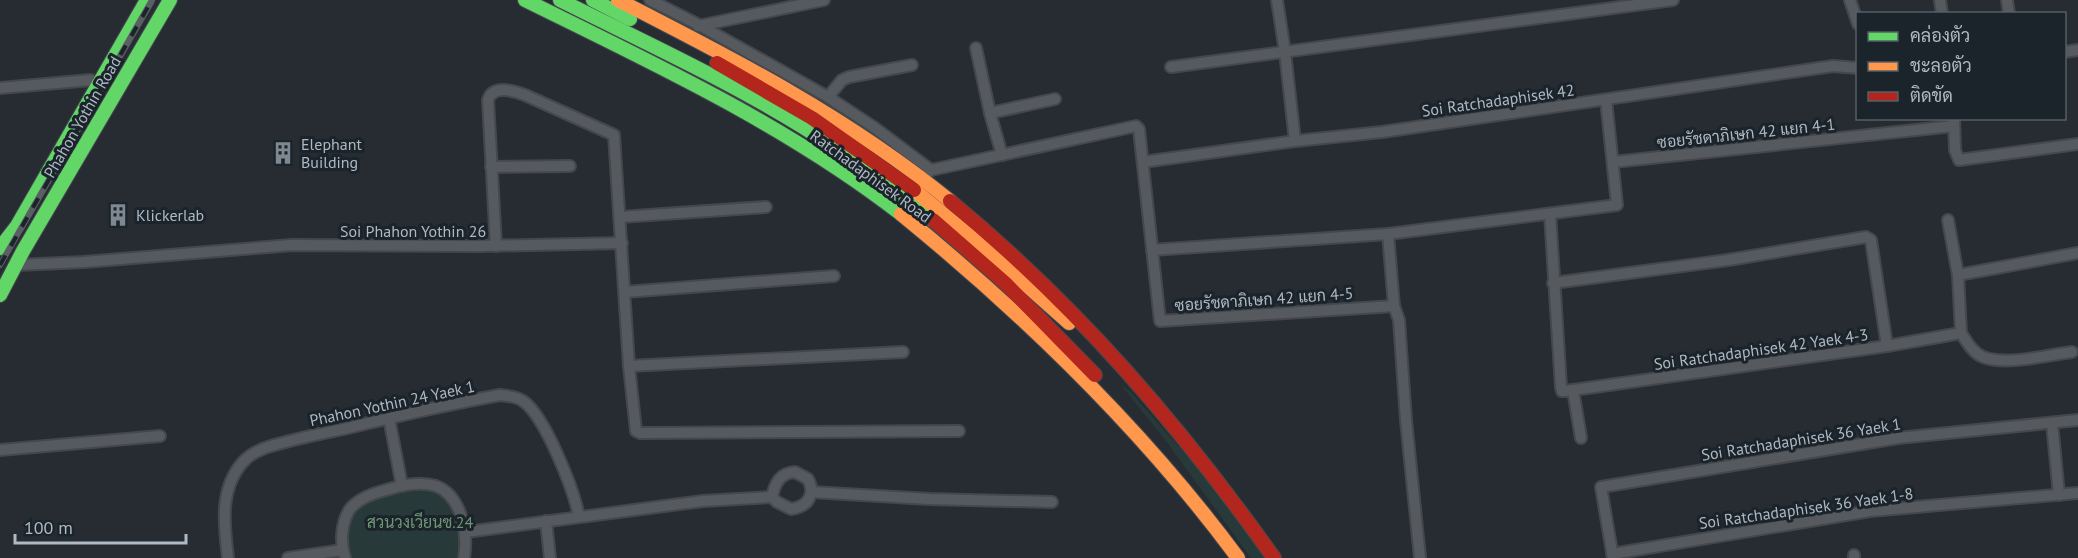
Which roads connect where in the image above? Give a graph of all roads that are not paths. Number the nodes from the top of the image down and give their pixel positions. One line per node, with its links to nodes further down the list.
1 (135, 0): 24 (main road, Phahon Yothin Road)
2 (147, 0): 38 (main road, Phahon Yothin Road)
3 (160, 0): 38 (main road, Phahon Yothin Road)
4 (170, 0): 50 (main road, Phahon Yothin Road)
5 (525, 0): 72 (main road, Ratchadaphisek Road)
6 (560, 0): 72 (main road, Ratchadaphisek Road)
7 (593, 0): 68 (main road, Ratchadaphisek Road)
8 (618, 0): 18 (main road, Ratchadaphisek Road)
9 (650, 0): 15 (street)
10 (671, 0): 15 (street)
11 (824, 0): 17 (street)
12 (1277, 0): 20 (street)
13 (1673, 0): 20 (street)
14 (1850, 0): 16 (street)
15 (674, 12): 17 (street); 18 (street)
16 (1856, 21)
17 (701, 26): 18 (street); 26 (street)
18 (680, 32): 39 (main road, Ratchadaphisek Road)
19 (976, 48): 29 (street)
20 (1285, 52): 22 (street); 31 (street)
21 (912, 66): 26 (street)
22 (1171, 67)
23 (1856, 68): 28 (street, Soi Ratchadaphisek 42)
24 (91, 80): 25 (street); 45 (main road, Phahon Yothin Road)
25 (0, 88)
26 (828, 97): 39 (street)
27 (1055, 99): 29 (street)
28 (1606, 100): 31 (street, Soi Ratchadaphisek 42); 35 (street)
29 (990, 113): 33 (street)
30 (1954, 122): 32 (street); 35 (street, ซอยรัชดาภิเษก 42 แยก 4-1)
31 (1295, 141): 34 (street, Soi Ratchadaphisek 42)
32 (2078, 144)
33 (1002, 155): 34 (street, ซอยรัชดาภิเษก 42 แยก 4-5); 39 (street, ซอยรัชดาภิเษก 42 แยก 4-5)
34 (1143, 162): 49 (street, ซอยรัชดาภิเษก 42 แยก 4-5)
35 (1613, 162): 41 (street)
36 (570, 166): 37 (street)
37 (491, 167): 42 (street); 47 (street)
38 (54, 173): 48 (main road, Phahon Yothin Road); 50 (main road, Phahon Yothin Road)
39 (926, 174): 68 (main road, Ratchadaphisek Road)
40 (766, 207): 42 (street)
41 (1550, 214): 44 (street); 55 (street)
42 (620, 217): 46 (street)
43 (1948, 220): 53 (street)
44 (1389, 234): 49 (street); 58 (street)
45 (0, 236)
46 (622, 243): 47 (street, Soi Phahon Yothin 26); 56 (street)
47 (496, 246): 52 (street, Soi Phahon Yothin 26)
48 (0, 248)
49 (1152, 250): 58 (street, ซอยรัชดาภิเษก 42 แยก 4-5)
50 (23, 251): 52 (main road, Phahon Yothin Road)
51 (2078, 253): 53 (street)
52 (16, 265): 57 (main road, Phahon Yothin Road)
53 (1958, 275): 59 (street)
54 (834, 276): 56 (street)
55 (1553, 283): 60 (street); 64 (street)
56 (624, 292): 63 (street)
57 (0, 295)
58 (1394, 306): 91 (street)
59 (1961, 333): 60 (street, Soi Ratchadaphisek 42 Yaek 4-3); 62 (street)
60 (1887, 346): 64 (street, Soi Ratchadaphisek 42 Yaek 4-3)
61 (903, 352): 63 (street)
62 (2072, 352)
63 (629, 366): 69 (street)
64 (1573, 390): 71 (street)
65 (389, 418): 74 (street); 80 (street, Phahon Yothin 24 Yaek 1); 85 (street, Phahon Yothin 24 Yaek 1)
66 (2078, 420): 67 (street, Soi Ratchadaphisek 36 Yaek 1)
67 (2052, 423): 77 (street); 84 (street, Soi Ratchadaphisek 36 Yaek 1)
68 (1174, 424): 90 (main road, Ratchadaphisek Road)
69 (959, 431)
70 (160, 436): 73 (street)
71 (1581, 438)
72 (1150, 447): 89 (main road, Ratchadaphisek Road)
73 (0, 450)
74 (402, 486): 82 (street); 83 (street)
75 (812, 492): 78 (street); 78 (street); 79 (street)
76 (2078, 493): 77 (street, Soi Ratchadaphisek 36 Yaek 1-8)
77 (2059, 495): 84 (street, Soi Ratchadaphisek 36 Yaek 1-8)
78 (772, 497): 80 (street)
79 (1052, 502)
80 (579, 517): 81 (street)
81 (546, 521): 82 (street); 88 (street)
82 (466, 532): 87 (street)
83 (344, 554): 86 (street)
84 (1612, 556)
85 (228, 558)
86 (288, 558)
87 (464, 558)
88 (550, 558)
89 (1238, 558)
90 (1274, 558)
91 (1420, 558)

